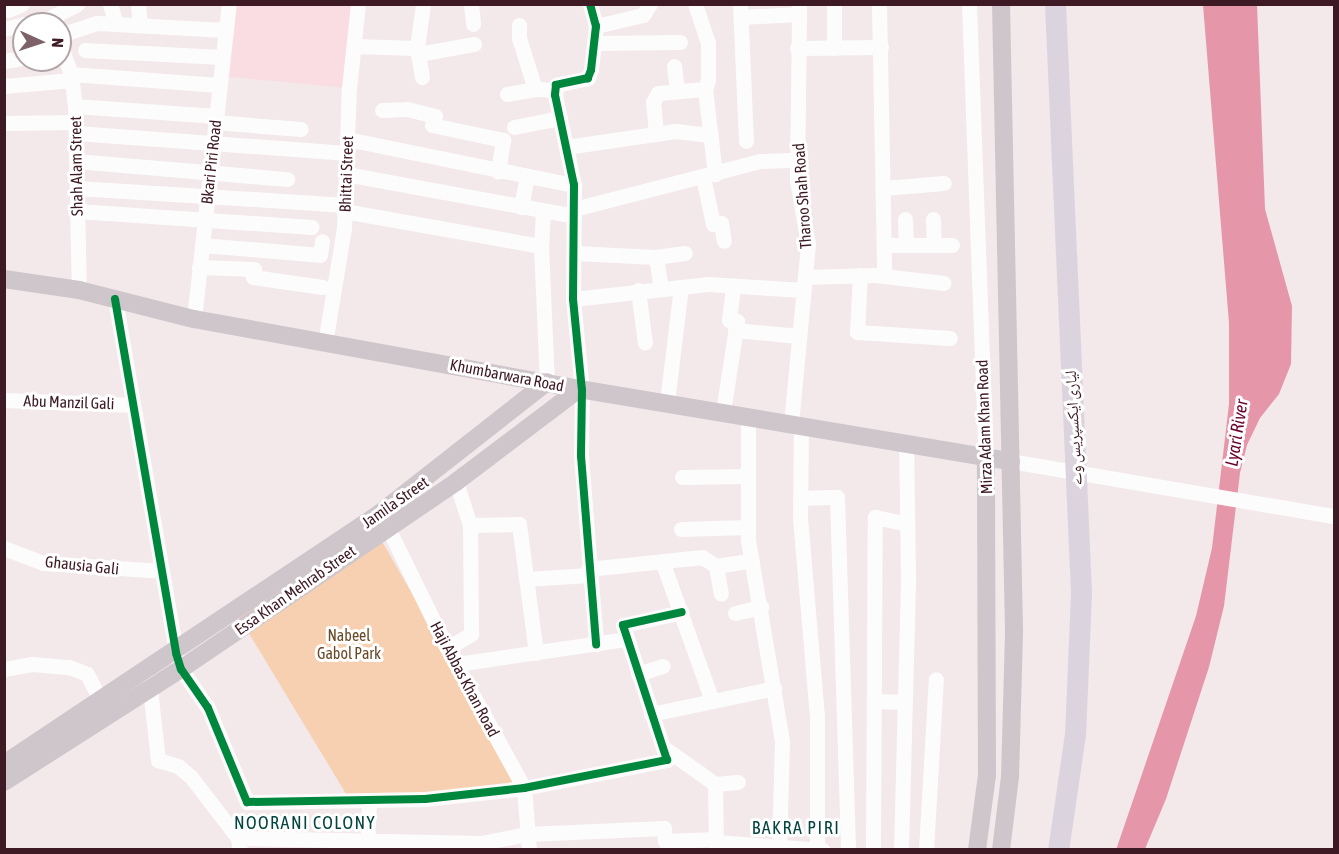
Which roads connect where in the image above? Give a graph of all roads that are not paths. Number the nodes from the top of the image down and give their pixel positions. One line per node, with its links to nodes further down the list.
1 (77, 4): 18 (street)
2 (110, 4): 19 (street)
3 (138, 4): 21 (street)
4 (229, 4): 25 (street, Bkari Piri Road)
5 (358, 4): 30 (street, Bhittai Street)
6 (423, 4): 35 (street)
7 (471, 4): 20 (street)
8 (590, 4): 23 (street)
9 (650, 4): 23 (street)
10 (694, 4): 45 (street)
11 (834, 4): 33 (street)
12 (879, 4): 31 (street)
13 (969, 4): 125 (street, Mirza Adam Khan Road)
14 (1001, 4): 126 (main road, Mirza Adam Khan Road)
15 (1055, 4): 186 (highway, لیاری ایکسپریس وے)
16 (798, 9): 17 (street); 32 (street, Tharoo Shah Road)
17 (741, 11): 59 (street)
18 (57, 12)
19 (116, 24): 21 (street); 24 (street)
20 (473, 24)
21 (140, 25): 25 (street)
22 (519, 25): 44 (street)
23 (596, 26): 28 (street)
24 (82, 28): 26 (street); 34 (street)
25 (225, 30): 36 (street, Bkari Piri Road)
26 (72, 31)
27 (680, 42): 28 (street)
28 (594, 43): 46 (street)
29 (474, 44): 35 (street)
30 (354, 46): 35 (street); 61 (street, Bhittai Street)
31 (881, 47): 33 (street); 74 (street)
32 (798, 48): 33 (street); 63 (street, Tharoo Shah Road)
33 (834, 48)
34 (85, 50): 36 (street); 39 (street)
35 (418, 51): 41 (street)
36 (222, 57): 42 (street, Bkari Piri Road)
37 (674, 66): 47 (street)
38 (70, 72): 40 (street, Shah Alam Street)
39 (90, 75): 40 (street); 42 (street)
40 (72, 77): 43 (street); 49 (street, Shah Alam Street)
41 (422, 77)
42 (219, 85): 52 (street, Bkari Piri Road)
43 (4, 86)
44 (535, 89): 46 (street); 48 (street)
45 (705, 89): 47 (street); 58 (street)
46 (556, 90): 51 (street)
47 (676, 91): 57 (street)
48 (507, 94)
49 (75, 106): 52 (street); 55 (street, Shah Alam Street)
50 (382, 110): 66 (street)
51 (560, 118): 54 (street); 62 (street)
52 (215, 119): 56 (street); 60 (street, Bkari Piri Road)
53 (4, 123): 55 (street)
54 (514, 127)
55 (76, 128): 60 (street); 64 (street, Shah Alam Street)
56 (301, 129)
57 (656, 134): 58 (street); 62 (street)
58 (711, 135): 68 (street)
59 (746, 141)
60 (213, 143): 61 (street); 65 (street, Bkari Piri Road)
61 (347, 146): 66 (street); 67 (street, Bhittai Street)
62 (566, 147): 72 (street)
63 (797, 160): 68 (street); 100 (street, Tharoo Shah Road)
64 (76, 161): 65 (street); 73 (street, Shah Alam Street)
65 (210, 171): 70 (street); 75 (street, Bkari Piri Road)
66 (498, 172): 69 (street)
67 (346, 174): 76 (street); 77 (street, Bhittai Street)
68 (709, 176): 80 (street); 86 (street)
69 (527, 177): 72 (street); 76 (street)
70 (287, 179)
71 (944, 183): 74 (street)
72 (574, 185): 80 (street)
73 (77, 188): 75 (street); 78 (street, Shah Alam Street)
74 (884, 188): 89 (street)
75 (207, 198): 77 (street); 81 (street, Bkari Piri Road)
76 (521, 207): 79 (street)
77 (344, 208): 92 (street); 114 (street, Bhittai Street)
78 (77, 211): 81 (street); 106 (street, Shah Alam Street)
79 (543, 211): 80 (street); 92 (street)
80 (574, 213): 93 (street)
81 (205, 219): 84 (street); 88 (street, Bkari Piri Road)
82 (905, 219): 90 (street)
83 (933, 219): 87 (street)
84 (311, 227)
85 (322, 241): 88 (street)
86 (724, 241)
87 (934, 244): 90 (street); 91 (street)
88 (202, 245): 96 (street, Bkari Piri Road)
89 (885, 245): 90 (street); 98 (street)
90 (906, 245)
91 (952, 245)
92 (541, 246): 116 (street)
93 (574, 253): 95 (street); 109 (street)
94 (685, 253): 95 (street)
95 (656, 256): 105 (street)
96 (199, 267): 103 (street); 110 (street, Bkari Piri Road)
97 (860, 276): 98 (street); 100 (street); 113 (street)
98 (884, 276): 101 (street)
99 (4, 279): 106 (main road, Khumbarwara Road)
100 (804, 283): 102 (street); 112 (street, Tharoo Shah Road)
101 (945, 283)
102 (734, 285): 104 (street); 111 (street)
103 (322, 287)
104 (681, 287): 105 (street); 119 (street)
105 (661, 288): 107 (street)
106 (79, 290): 108 (main road, Khumbarwara Road)
107 (638, 290): 109 (street); 115 (street)
108 (115, 299): 110 (main road, Khumbarwara Road); 120 (street)
109 (573, 299): 117 (street)
110 (194, 320): 114 (main road, Khumbarwara Road)
111 (735, 330): 112 (street); 121 (street)
112 (799, 336): 123 (street, Tharoo Shah Road)
113 (950, 338)
114 (325, 343): 116 (main road, Khumbarwara Road)
115 (645, 343)
116 (547, 382): 117 (main road, Khumbarwara Road); 132 (main road, Jamila Street)
117 (580, 389): 119 (main road, Khumbarwara Road); 129 (main road, Essa Khan Mehrab Street); 142 (street)
118 (4, 400): 120 (street, Abu Manzil Gali)
119 (667, 402): 121 (main road, Khumbarwara Road)
120 (133, 405): 141 (street)
121 (723, 412): 122 (main road, Khumbarwara Road)
122 (748, 416): 123 (main road, Khumbarwara Road); 127 (street)
123 (796, 425): 124 (main road, Khumbarwara Road); 130 (street, Tharoo Shah Road)
124 (906, 443): 125 (main road, Khumbarwara Road); 133 (street)
125 (986, 458): 126 (main road, Khumbarwara Road); 184 (main road, Mirza Adam Khan Road)
126 (1011, 461): 131 (street); 185 (main road, Mirza Adam Khan Road)
127 (748, 476): 128 (street); 135 (street)
128 (682, 477)
129 (456, 482): 132 (main road, Essa Khan Mehrab Street); 134 (street)
130 (800, 498): 178 (street, Tharoo Shah Road); 180 (street)
131 (1335, 516)
132 (384, 520): 150 (street, Haji Abbas Khan Road); 152 (main road, Essa Khan Mehrab Street)
133 (907, 524): 163 (street); 164 (street)
134 (470, 525): 143 (street); 150 (street)
135 (748, 527): 136 (street); 138 (street)
136 (681, 529)
137 (4, 548): 141 (street, Ghausia Gali)
138 (752, 560): 140 (street); 145 (street)
139 (662, 561): 140 (street); 142 (street); 146 (street)
140 (716, 566): 144 (street)
141 (162, 572): 152 (street)
142 (589, 572): 143 (street); 149 (street)
143 (526, 579): 151 (street)
144 (721, 594)
145 (761, 607): 147 (street); 159 (street)
146 (682, 612): 148 (street); 162 (street)
147 (735, 613)
148 (627, 639): 149 (street); 157 (street)
149 (596, 644): 151 (street)
150 (447, 648): 153 (street, Haji Abbas Khan Road)
151 (536, 653): 153 (street)
152 (178, 661): 156 (main road, Essa Khan Mehrab Street); 160 (main road, Essa Khan Mehrab Street); 172 (street)
153 (457, 664): 171 (street, Haji Abbas Khan Road)
154 (663, 666): 157 (street)
155 (4, 669): 161 (street)
156 (149, 670): 160 (street); 161 (main road, Essa Khan Mehrab Street)
157 (638, 674): 165 (street)
158 (936, 679): 183 (street)
159 (774, 688): 162 (street); 177 (street)
160 (149, 690): 168 (main road, Essa Khan Mehrab Street); 174 (street)
161 (101, 701): 167 (main road, Essa Khan Mehrab Street)
162 (712, 701): 165 (street)
163 (874, 701): 164 (street); 181 (street)
164 (904, 702): 182 (street)
165 (651, 714): 166 (street)
166 (663, 747): 170 (street); 171 (street)
167 (4, 764)
168 (4, 782)
169 (738, 782): 170 (street)
170 (715, 784): 175 (street)
171 (524, 788): 172 (street); 173 (street, Haji Abbas Khan Road)
172 (369, 803): 176 (street)
173 (528, 842): 175 (street); 176 (street)
174 (239, 843): 176 (street)
175 (716, 844): 177 (street)
176 (367, 845)
177 (779, 847): 178 (street)
178 (817, 849): 179 (street)
179 (823, 849)
180 (848, 849)
181 (873, 849)
182 (901, 849)
183 (926, 849)
184 (977, 849)
185 (1000, 849)
186 (1058, 849)

